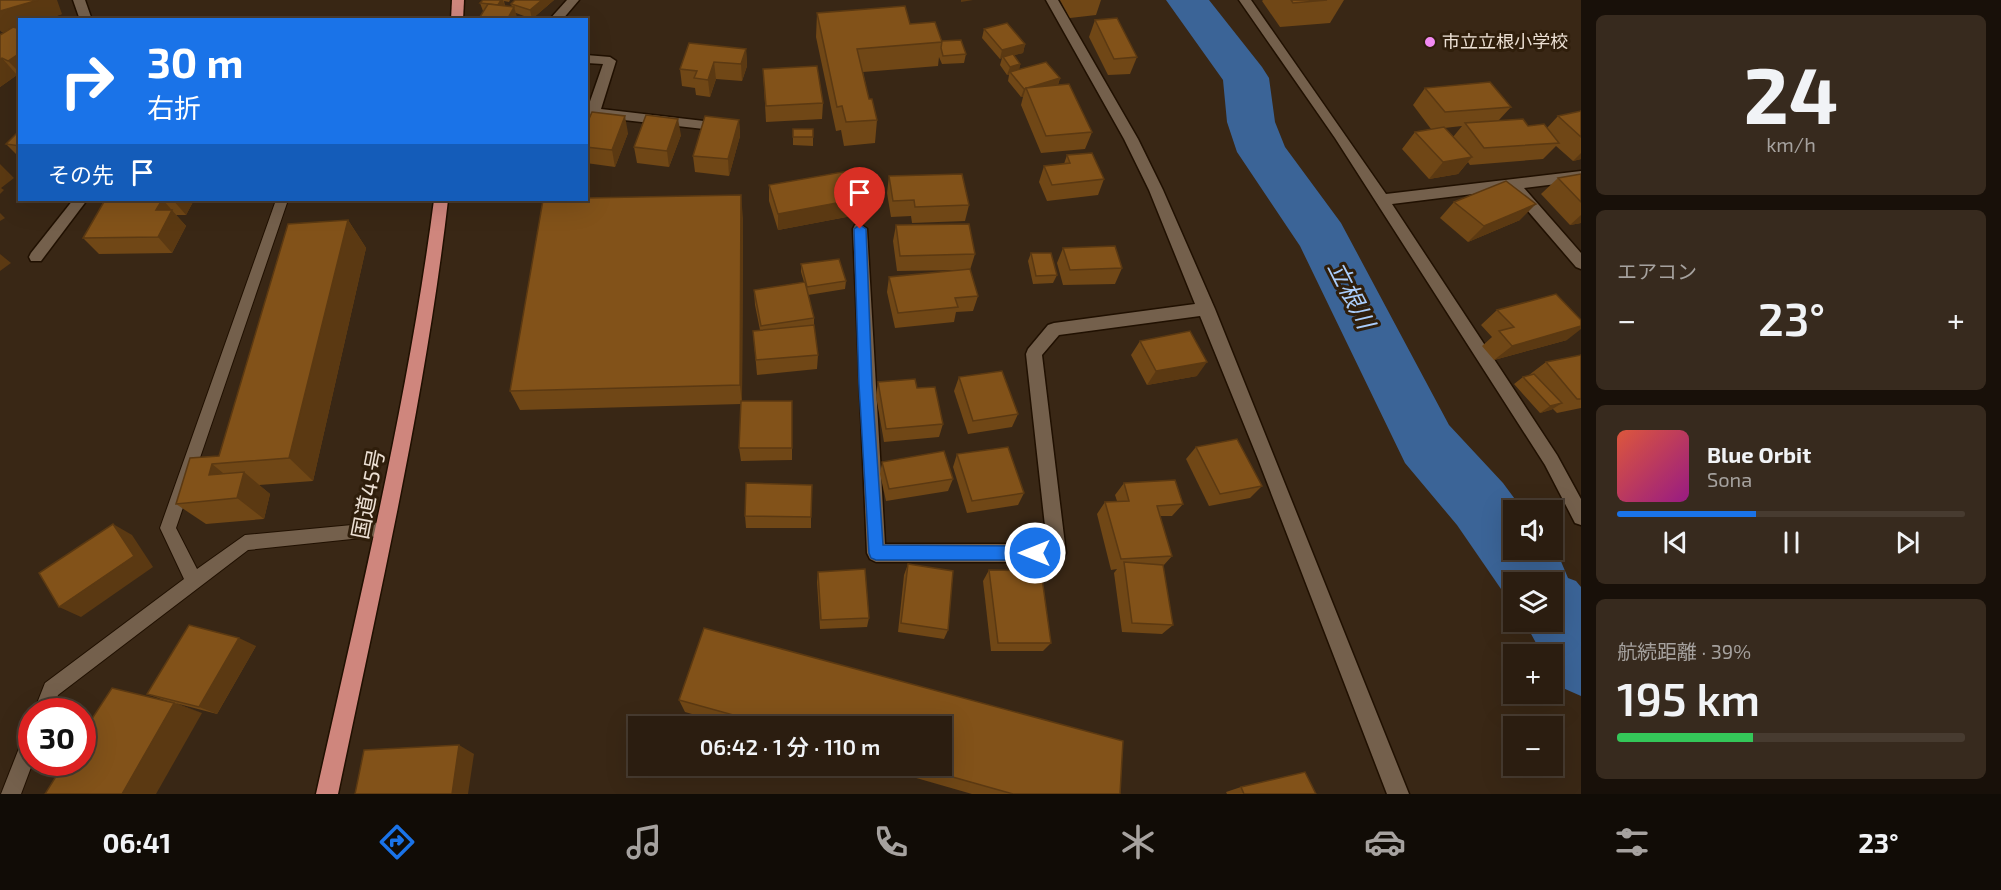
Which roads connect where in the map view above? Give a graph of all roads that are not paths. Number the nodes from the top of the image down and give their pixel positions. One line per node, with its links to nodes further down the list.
1 (79, 0): 6 (street)
2 (458, 0): 7 (highway)
3 (573, 0): 8 (street)
4 (1052, 0): 20 (street)
5 (1245, 0): 13 (street)
6 (85, 18)
7 (458, 18)
8 (557, 18)
9 (588, 59): 10 (street)
10 (704, 125)
11 (1581, 176): 12 (street)
12 (1513, 184): 13 (street); 19 (street)
13 (1382, 200): 21 (street)
14 (80, 201): 18 (street)
15 (282, 201): 23 (lane)
16 (441, 201): 22 (highway, 国道45号)
17 (860, 229): 20 (street)
18 (36, 257)
19 (1581, 263)
20 (1206, 309): 28 (street)
21 (1581, 517)
22 (384, 530): 23 (lane); 27 (highway, 国道45号)
23 (194, 582): 24 (lane)
24 (48, 698)
25 (18, 776): 26 (lane)
26 (11, 794)
27 (327, 794)
28 (1398, 794)

